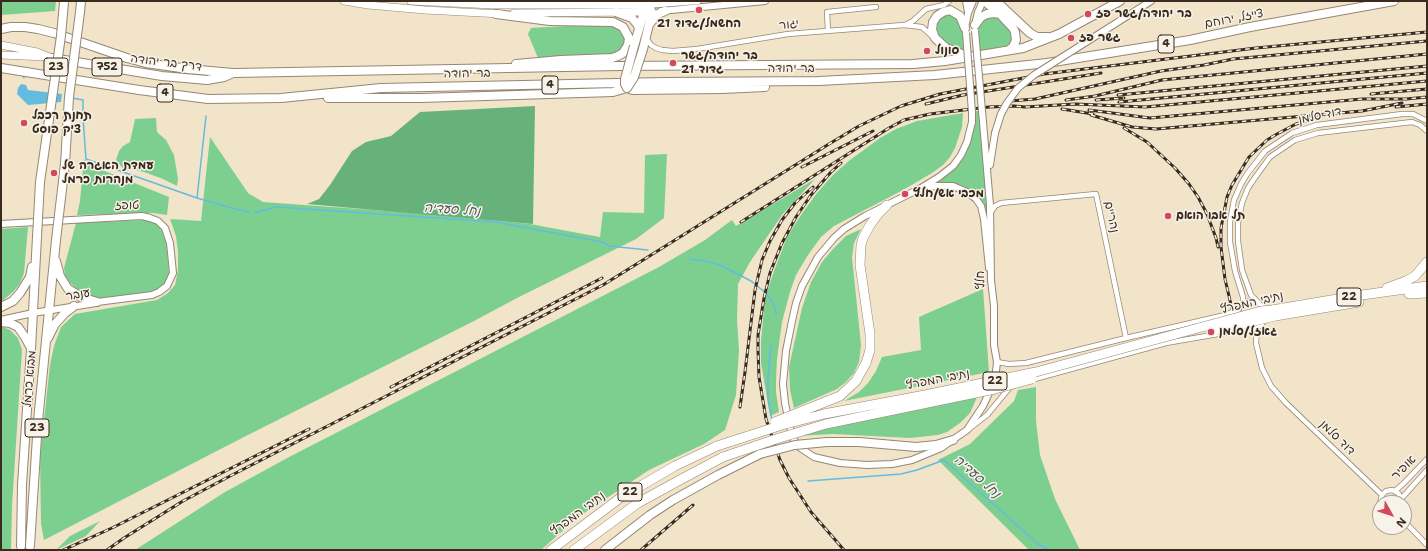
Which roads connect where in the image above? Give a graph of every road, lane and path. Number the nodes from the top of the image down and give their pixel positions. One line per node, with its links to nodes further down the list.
1 (81, 1): 55 (highway, 23, bridge)
2 (344, 1): 22 (main road)
3 (411, 1): 17 (main road)
4 (698, 1): 17 (street)
5 (764, 1): 18 (street)
6 (949, 1): 24 (street)
7 (966, 1): 21 (street)
8 (973, 1): 21 (street)
9 (983, 1): 20 (highway); 26 (street)
10 (996, 1): 20 (highway)
11 (1000, 1): 20 (highway)
12 (1120, 1): 30 (highway, בר יהודה / 4)
13 (1151, 1): 47 (street, bridge)
14 (1394, 1): 41 (highway, צייזל, ירוחם / 4)
15 (64, 2): 54 (highway, 23, bridge)
16 (876, 8): 28 (street)
17 (648, 10): 18 (street); 19 (main road); 23 (highway); 25 (highway)
18 (665, 11): 23 (highway)
19 (616, 12): 22 (main road); 25 (highway)
20 (1003, 12): 26 (highway); 30 (highway); 34 (highway)
21 (968, 13): 29 (street)
22 (496, 14): 39 (highway)
23 (650, 25): 31 (highway)
24 (904, 25): 28 (street, יגור); 32 (street, יגור)
25 (639, 28): 43 (highway, bridge)
26 (975, 28): 47 (street, חלץ, bridge)
27 (1, 29): 40 (highway, 4)
28 (828, 31): 31 (street, יגור)
29 (966, 31): 32 (highway); 48 (street, bridge)
30 (1059, 34): 34 (highway, בר יהודה / 4)
31 (646, 38): 43 (highway, bridge)
32 (935, 38): 36 (highway)
33 (1, 45): 37 (main road, דרך בר יהודה / 752)
34 (1009, 50): 36 (highway, בר יהודה / 4)
35 (1, 55): 37 (main road)
36 (972, 56): 39 (highway, בר יהודה / 4)
37 (52, 58): 40 (highway, דרך בר יהודה / 752)
38 (1, 68): 44 (highway, בר יהודה / 4)
39 (426, 69): 40 (highway, בר יהודה / 4)
40 (233, 73)
41 (935, 75): 42 (highway, בר יהודה / 4)
42 (819, 81): 43 (highway); 44 (highway, בר יהודה / 4)
43 (627, 88): 44 (highway)
44 (281, 98)
45 (1427, 121): 65 (street, דוד סלמן)
46 (1427, 131): 64 (street, דוד סלמן)
47 (988, 174): 49 (street, חלץ)
48 (921, 188): 51 (street); 58 (street)
49 (990, 197): 50 (street); 52 (street, חלץ)
50 (1001, 203): 52 (street); 76 (street, נהריים)
51 (887, 205): 82 (street); 83 (highway, bridge)
52 (991, 215): 58 (street, חלץ)
53 (1, 224): 63 (street, טופז)
54 (36, 250): 67 (highway); 70 (highway, 23)
55 (54, 254): 63 (highway); 69 (highway, 23)
56 (1427, 254): 59 (highway)
57 (1427, 262): 59 (highway)
58 (991, 280): 80 (street, חלץ)
59 (1406, 281): 62 (highway)
60 (1427, 286): 62 (highway, נתיבי המפרץ / 22)
61 (1427, 293): 71 (highway, נתיבי המפרץ / 22)
62 (1355, 296): 71 (highway, נתיבי המפרץ / 22)
63 (97, 302): 66 (street, ענבר)
64 (1259, 303): 65 (street); 75 (street)
65 (1243, 304): 68 (street)
66 (74, 306): 69 (street, ענבר); 78 (highway)
67 (1, 307)
68 (1239, 309): 72 (street); 74 (street)
69 (48, 311): 70 (street, ענבר); 78 (highway, מבוא כרמל / 23)
70 (33, 312): 73 (street, ענבר); 79 (highway, מבוא כרמל / 23)
71 (1274, 313): 83 (highway, נתיבי המפרץ / 22, bridge); 95 (highway, נתיבי המפרץ / 22, bridge)
72 (1225, 315): 76 (street); 77 (street)
73 (1, 321): 79 (highway)
74 (1247, 329): 75 (street); 77 (street)
75 (1257, 329): 87 (street, דוד סלמן)
76 (1126, 338): 80 (street)
77 (1166, 344): 81 (street)
78 (45, 346): 93 (highway, מבוא כרמל / 23)
79 (31, 349): 92 (highway, מבוא כרמל / 23)
80 (997, 362): 81 (street, חלץ)
81 (968, 430): 82 (street)
82 (954, 440): 96 (highway, bridge)
83 (717, 446): 94 (highway, נתיבי המפרץ / 22)
84 (1427, 459): 86 (street, אופיר)
85 (1427, 470): 89 (street, אופיר)
86 (1395, 491): 87 (street); 88 (street)
87 (1382, 494)
88 (1399, 495)
89 (1406, 495)
90 (1412, 529): 91 (street)
91 (1427, 545)
92 (21, 546)
93 (30, 546)
94 (550, 550)
95 (574, 550)
96 (605, 550)

